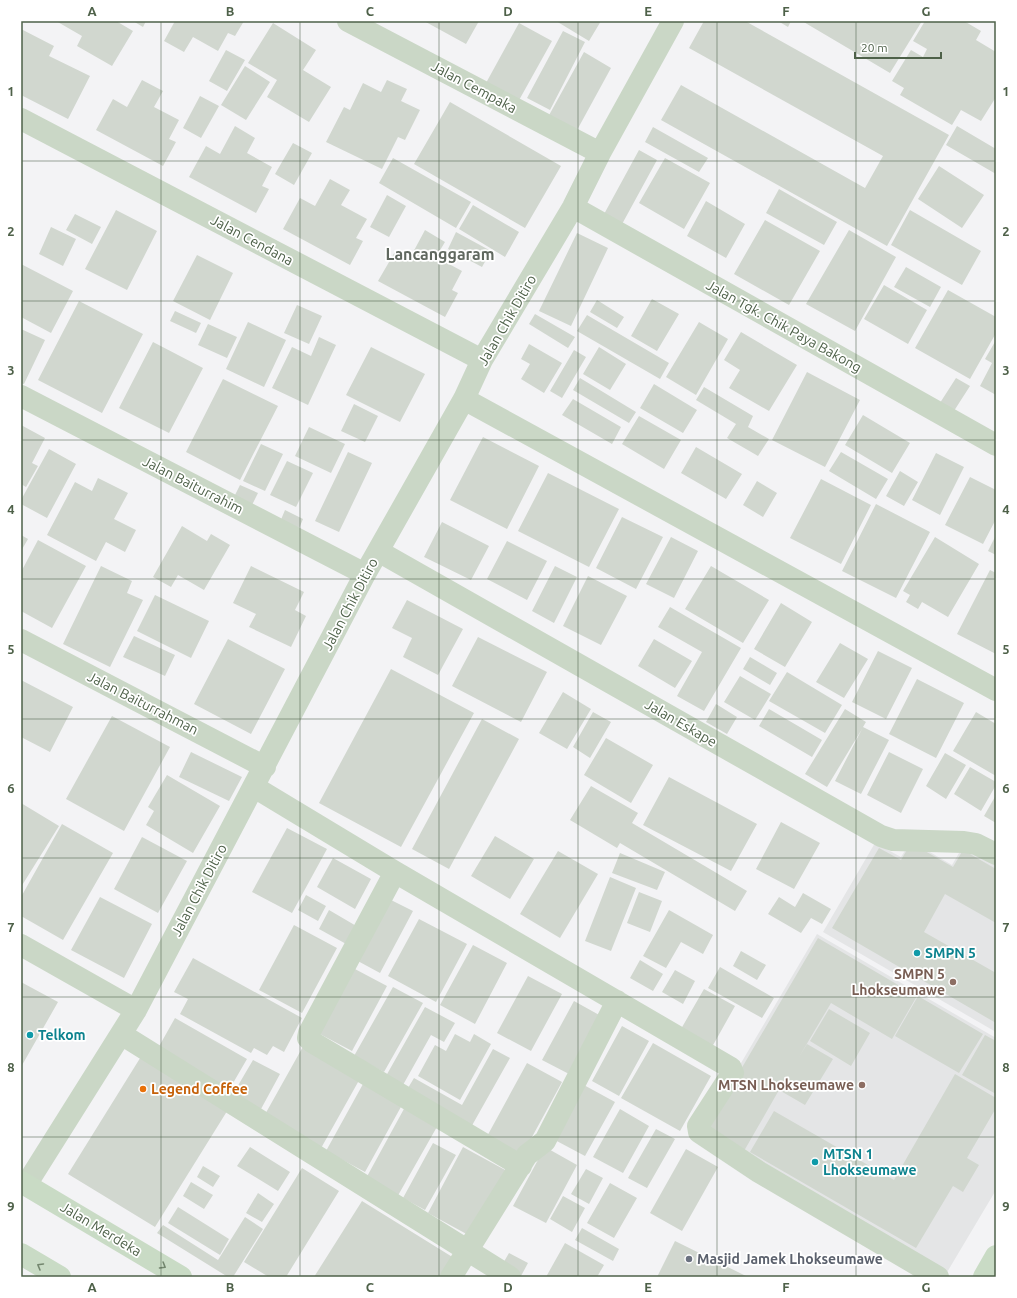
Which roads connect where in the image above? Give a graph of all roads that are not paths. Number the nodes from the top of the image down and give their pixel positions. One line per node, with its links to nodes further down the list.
1 (348, 21): 4 (street, Jalan Cempaka)
2 (673, 21): 4 (street, Jalan Chik Ditiro)
3 (21, 119): 6 (street, Jalan Cendana)
4 (600, 153): 5 (street, Jalan Chik Ditiro)
5 (573, 207): 6 (street, Jalan Chik Ditiro); 9 (street, Jalan Tgk. Chik Paya Bakong)
6 (482, 360): 8 (street, Jalan Chik Ditiro)
7 (21, 396): 11 (street, Jalan Baiturrahim)
8 (464, 399): 10 (street, Jalan Chik Ditiro); 13 (street)
9 (996, 445)
10 (378, 551): 11 (street, Jalan Chik Ditiro); 16 (street, Jalan Eskape)
11 (366, 574): 14 (street, Jalan Chik Ditiro)
12 (21, 640): 14 (street, Jalan Baiturrahman)
13 (996, 690)
14 (265, 767): 15 (street, Jalan Chik Ditiro)
15 (254, 787): 17 (street); 20 (street, Jalan Chik Ditiro)
16 (996, 854)
17 (395, 872): 19 (street); 22 (street)
18 (21, 945): 20 (street)
19 (617, 1001): 22 (street); 31 (street)
20 (136, 1010): 21 (street, Jalan Chik Ditiro)
21 (121, 1034): 23 (street, Jalan Chik Ditiro); 24 (street)
22 (521, 1166): 24 (street)
23 (24, 1184): 28 (main road, Jalan Merdeka, one-way to 28)
24 (467, 1251): 29 (street); 30 (street)
25 (21, 1254): 27 (main road, one-way to 25)
26 (996, 1256): 32 (main road)
27 (60, 1277)
28 (181, 1277)
29 (451, 1277)
30 (510, 1277)
31 (938, 1277)
32 (984, 1277)

